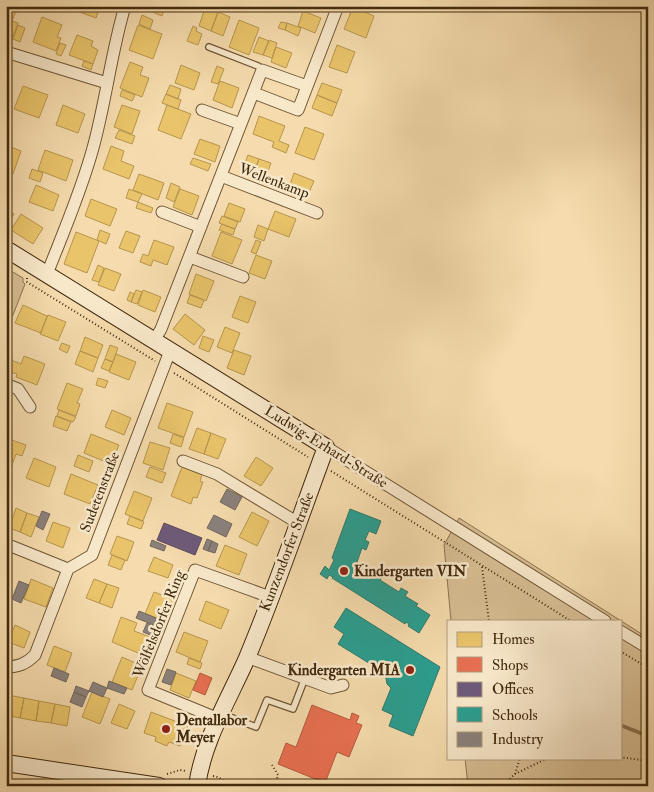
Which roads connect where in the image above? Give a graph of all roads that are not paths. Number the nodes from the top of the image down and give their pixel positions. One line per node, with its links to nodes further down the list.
1 (125, 6): 6 (street)
2 (338, 6): 7 (street)
3 (209, 47): 5 (lane)
4 (6, 52): 6 (street)
5 (262, 70): 7 (street); 8 (street, Wellenkamp)
6 (107, 83): 17 (street)
7 (307, 86): 8 (street)
8 (254, 93): 10 (street, Wellenkamp)
9 (202, 110): 10 (street)
10 (241, 124): 11 (street, Wellenkamp)
11 (221, 176): 13 (street, Wellenkamp); 14 (street, Wellenkamp)
12 (162, 212): 14 (street)
13 (317, 213)
14 (201, 227): 16 (street, Wellenkamp)
15 (6, 249): 17 (street, Ludwig-Erhard-Straße)
16 (190, 257): 18 (street); 19 (street, Wellenkamp)
17 (47, 274): 19 (street, Ludwig-Erhard-Straße)
18 (243, 277)
19 (154, 341): 20 (street, Ludwig-Erhard-Straße)
20 (170, 351): 23 (street, Ludwig-Erhard-Straße); 27 (street, Sudetenstraße)
21 (6, 384): 22 (street)
22 (30, 406)
23 (326, 447): 25 (street, Kunzendorfer Straße); 29 (street, Ludwig-Erhard-Straße)
24 (183, 461): 25 (street)
25 (298, 523): 28 (street, Kunzendorfer Straße)
26 (6, 544): 27 (street)
27 (68, 569): 33 (street)
28 (270, 597): 32 (street, Kunzendorfer Straße); 36 (street, Wölfelsdorfer Ring)
29 (602, 620)
30 (622, 631): 31 (street)
31 (648, 648)
32 (247, 657): 34 (street); 36 (street, Kunzendorfer Straße)
33 (6, 667)
34 (305, 678): 35 (street); 36 (lane)
35 (343, 685)
36 (220, 716): 39 (street, Kunzendorfer Straße)
37 (6, 763): 38 (street)
38 (159, 786)
39 (197, 786)

